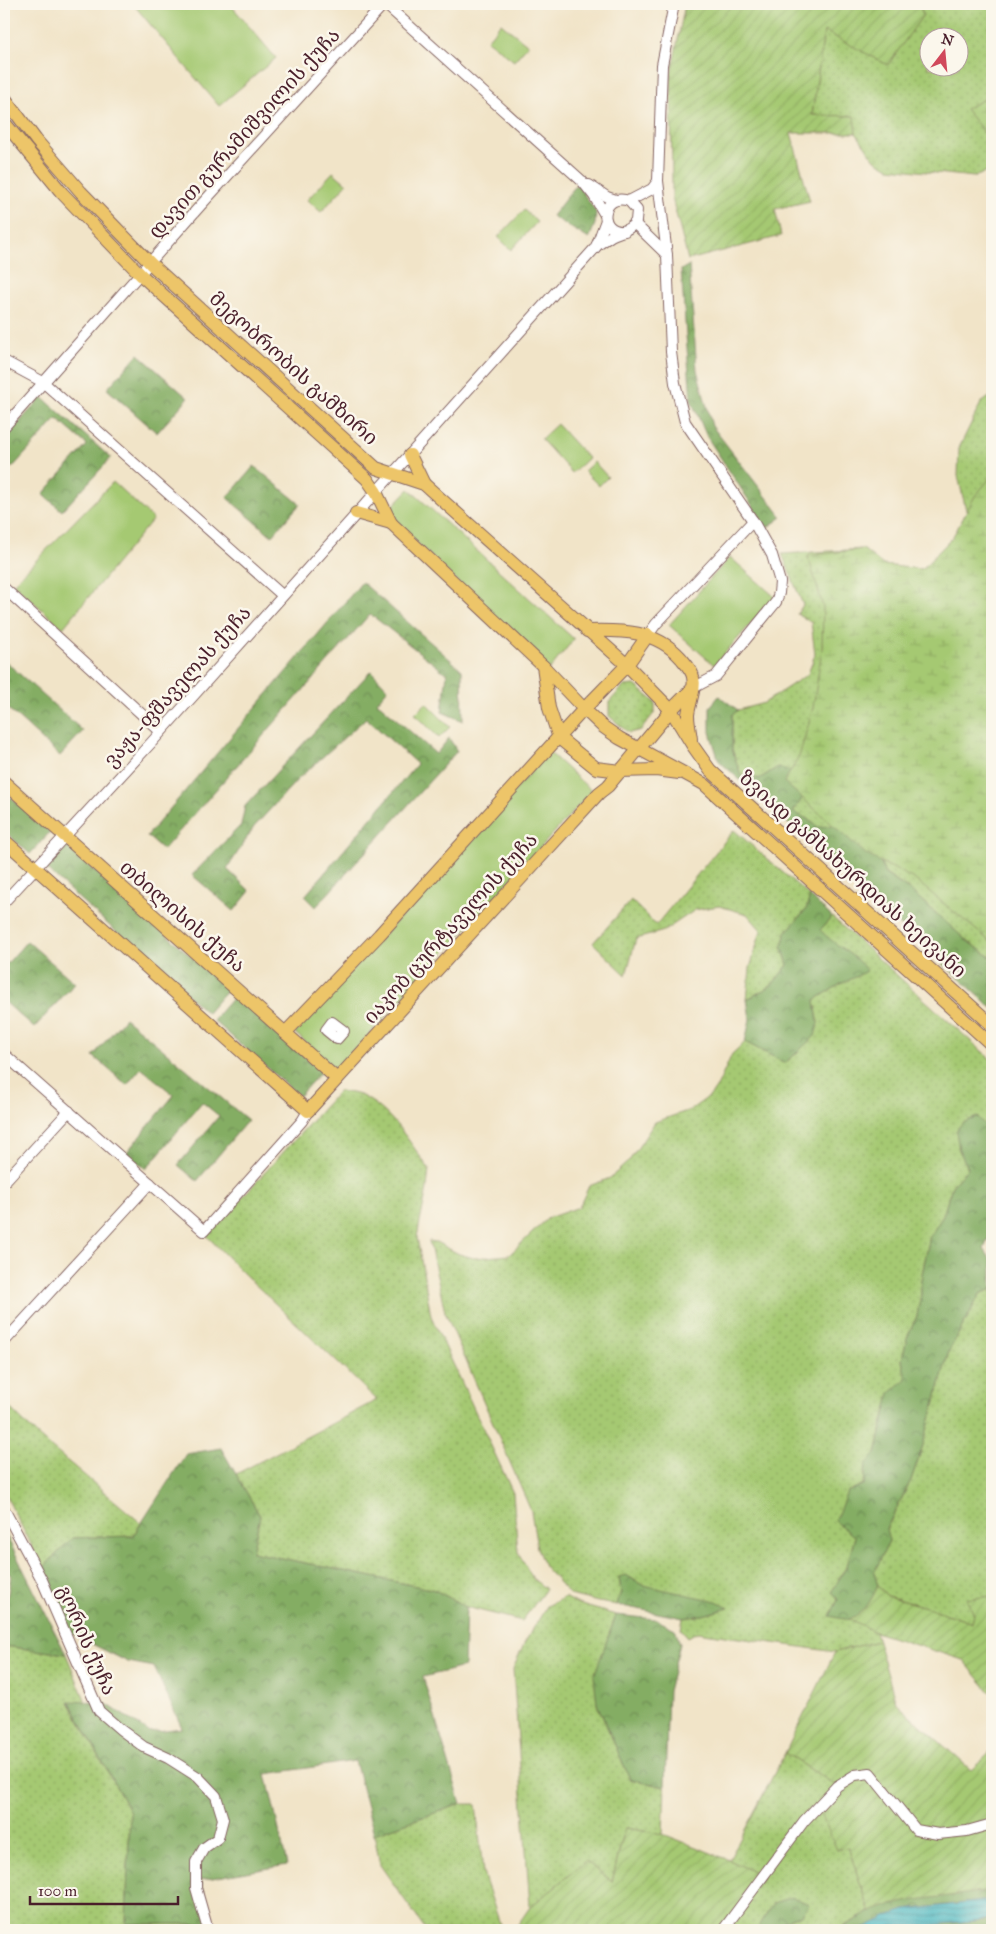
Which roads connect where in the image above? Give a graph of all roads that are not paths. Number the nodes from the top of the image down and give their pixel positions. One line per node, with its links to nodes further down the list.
1 (385, 4): 5 (street); 14 (street, დავით გურამიშვილის ქუჩა)
2 (674, 4): 6 (street)
3 (4, 97): 14 (main road, მეგობრობის გამზირი)
4 (4, 122): 15 (main road, მეგობრობის გამზირი)
5 (582, 181): 7 (street); 9 (street)
6 (658, 181): 8 (street); 13 (street)
7 (616, 200): 8 (street); 9 (street)
8 (629, 201): 10 (street)
9 (605, 217): 11 (street); 12 (street)
10 (635, 224): 11 (street); 13 (street)
11 (625, 231): 12 (street)
12 (596, 247): 19 (street, ვაჟა-ფშაველას ქუჩა)
13 (667, 255): 24 (street)
14 (150, 264): 15 (street, დავით გურამიშვილის ქუჩა); 20 (main road, მეგობრობის გამზირი)
15 (141, 275): 17 (street, დავით გურამიშვილის ქუჩა); 22 (main road, მეგობრობის გამზირი)
16 (4, 362): 17 (street)
17 (43, 382): 18 (street, დავით გურამიშვილის ქუჩა); 27 (street)
18 (4, 427)
19 (410, 454): 20 (street, ვაჟა-ფშაველას ქუჩა); 21 (main road)
20 (393, 474): 21 (main road, მეგობრობის გამზირი); 22 (street, ვაჟა-ფშაველას ქუჩა)
21 (424, 484): 28 (main road, მეგობრობის გამზირი)
22 (376, 492): 23 (street, ვაჟა-ფშაველას ქუჩა); 25 (main road, მეგობრობის გამზირი)
23 (356, 513): 25 (main road); 27 (street, ვაჟა-ფშაველას ქუჩა)
24 (753, 521): 29 (street); 32 (street)
25 (391, 523): 31 (main road, მეგობრობის გამზირი)
26 (4, 588): 35 (street)
27 (282, 595): 35 (street, ვაჟა-ფშაველას ქუჩა)
28 (587, 631): 29 (main road); 30 (main road, მეგობრობის გამზირი)
29 (648, 635): 30 (main road); 32 (main road)
30 (627, 664): 33 (main road); 34 (main road, ზვიად გამსახურდიას ხეივანი)
31 (543, 666): 33 (main road, მეგობრობის გამზირი); 36 (main road)
32 (693, 688): 34 (main road, იაკობ ცურტაველის ქუჩა); 37 (main road)
33 (584, 710): 36 (main road); 38 (main road, ზვიად გამსახურდიას ხეივანი)
34 (671, 710): 37 (main road, ზვიად გამსახურდიას ხეივანი); 38 (main road, იაკობ ცურტაველის ქუჩა)
35 (160, 731): 42 (street, ვაჟა-ფშაველას ქუჩა)
36 (559, 738): 39 (main road); 47 (main road)
37 (692, 746): 46 (main road, ზვიად გამსახურდიას ხეივანი)
38 (638, 748): 39 (main road, იაკობ ცურტაველის ქუჩა); 40 (main road, ზვიად გამსახურდიას ხეივანი)
39 (620, 771): 40 (main road); 50 (main road, იაკობ ცურტაველის ქუჩა)
40 (689, 775): 48 (main road, ზვიად გამსახურდიას ხეივანი)
41 (4, 782): 42 (main road, თბილისის ქუჩა)
42 (64, 837): 44 (street, ვაჟა-ფშაველას ქუჩა); 47 (main road, თბილისის ქუჩა)
43 (4, 840): 44 (main road)
44 (36, 868): 45 (street, ვაჟა-ფშაველას ქუჩა); 52 (main road)
45 (4, 902)
46 (992, 1025)
47 (286, 1033): 50 (main road, თბილისის ქუჩა)
48 (992, 1045)
49 (4, 1054): 51 (street)
50 (337, 1079): 52 (main road, იაკობ ცურტაველის ქუჩა)
51 (68, 1111): 53 (street); 54 (street)
52 (308, 1111): 54 (street)
53 (4, 1182)
54 (150, 1183): 55 (street)
55 (4, 1342)
56 (4, 1508): 58 (street, გორის ქუჩა)
57 (992, 1824): 59 (street)
58 (208, 1930)
59 (723, 1930)

